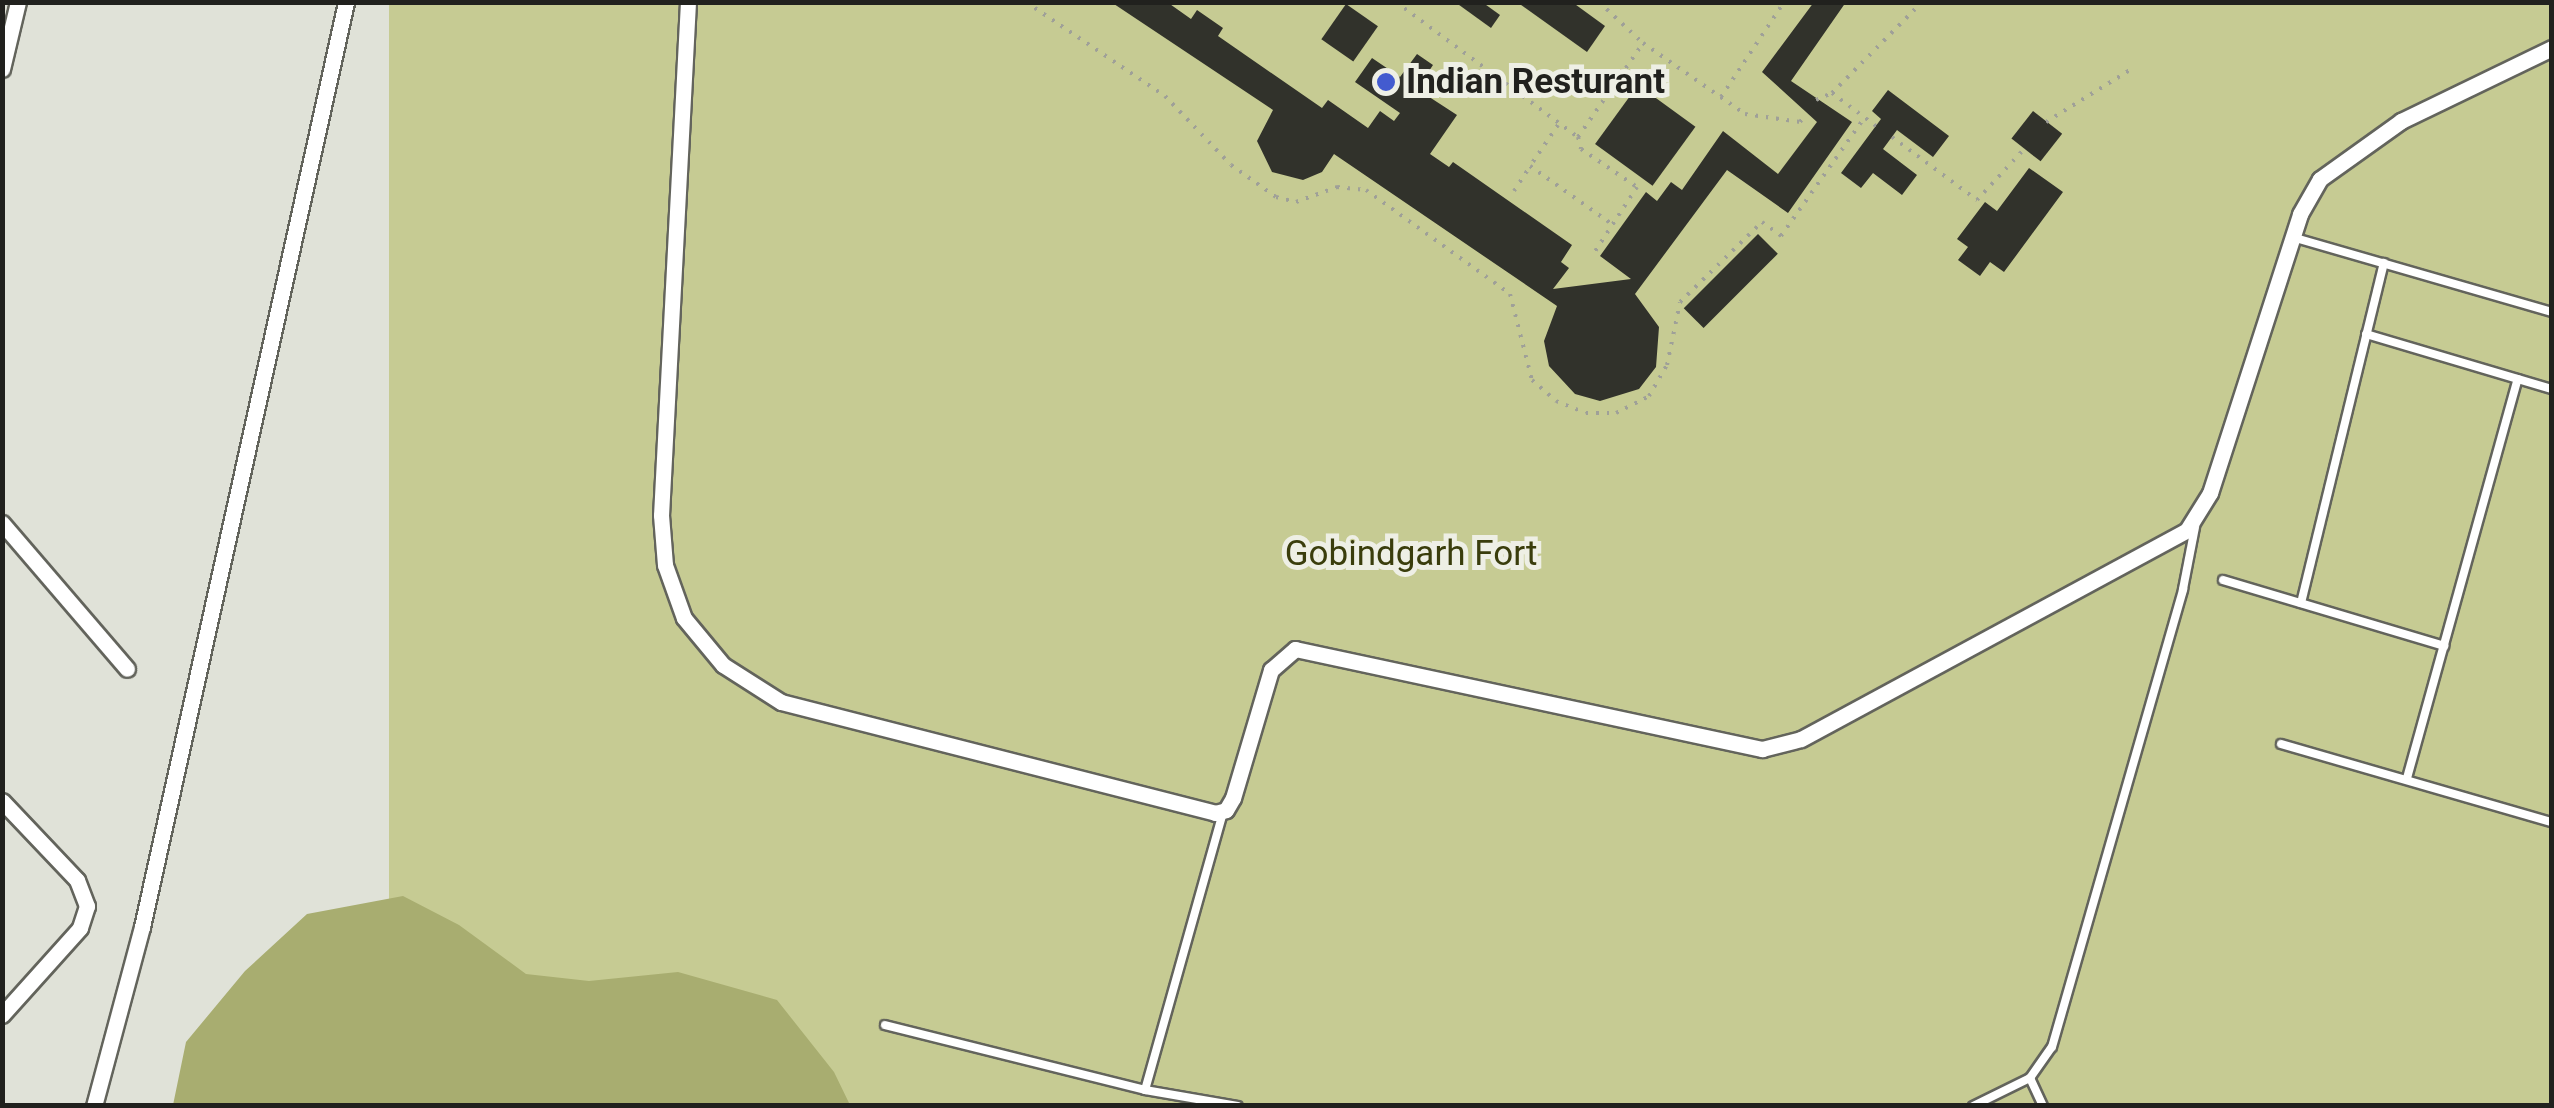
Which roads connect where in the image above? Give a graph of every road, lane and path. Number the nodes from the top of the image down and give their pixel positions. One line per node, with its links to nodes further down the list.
1 (18, 2): 13 (street)
2 (346, 2): 50 (street)
3 (688, 2): 44 (street)
4 (1026, 2): 18 (path)
5 (1396, 2): 9 (path)
6 (1600, 2): 10 (path)
7 (1784, 2): 15 (path)
8 (1922, 2): 14 (path)
9 (1404, 5): 20 (path)
10 (1643, 44): 15 (path); 22 (path)
11 (2552, 48): 28 (street)
12 (2132, 68): 19 (path)
13 (2, 69)
14 (1832, 93): 16 (path); 18 (path)
15 (1720, 97): 17 (path)
16 (1816, 100)
17 (1806, 114)
18 (1865, 117): 21 (path)
19 (2046, 122)
20 (1560, 123): 22 (path); 25 (path)
21 (1876, 126)
22 (1578, 137): 27 (path)
23 (1892, 137): 24 (path)
24 (2024, 148)
25 (1530, 166): 26 (path); 27 (path)
26 (1514, 191)
27 (1612, 224): 29 (path)
28 (2292, 237): 30 (lane); 35 (street)
29 (1594, 253)
30 (2384, 262): 31 (lane); 32 (lane)
31 (2552, 312)
32 (2366, 334): 33 (lane); 38 (lane)
33 (2518, 379): 34 (lane); 39 (lane)
34 (2552, 389)
35 (2196, 522): 44 (street); 48 (lane)
36 (2, 523): 40 (street)
37 (2223, 580): 38 (lane)
38 (2301, 604): 39 (lane)
39 (2444, 646): 42 (lane)
40 (127, 668)
41 (2280, 744): 42 (lane)
42 (2407, 778): 45 (lane)
43 (2, 801): 46 (street)
44 (1223, 812): 49 (lane)
45 (2552, 822)
46 (2, 1014)
47 (884, 1025): 49 (lane)
48 (2030, 1078): 52 (lane); 53 (lane)
49 (1145, 1090): 51 (lane)
50 (94, 1106)
51 (1238, 1106)
52 (1974, 1106)
53 (2042, 1106)

